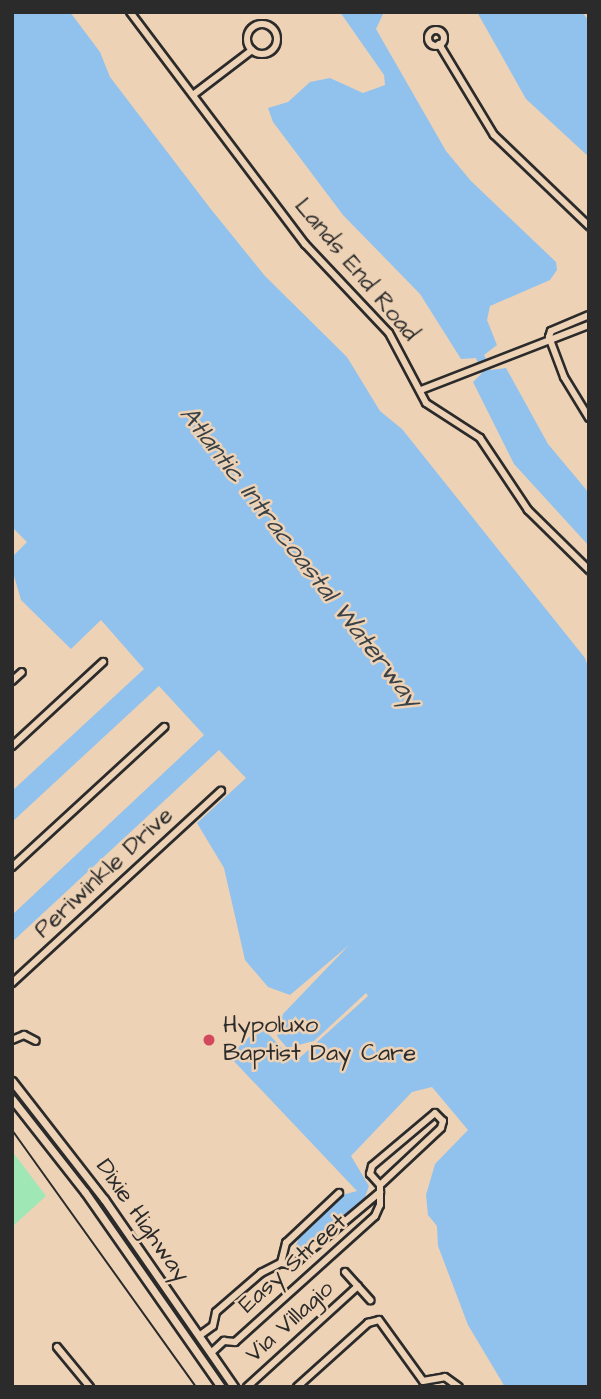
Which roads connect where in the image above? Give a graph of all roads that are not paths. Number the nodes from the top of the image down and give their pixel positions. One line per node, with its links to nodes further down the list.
1 (130, 12): 4 (street, Lands End Road)
2 (439, 44): 5 (street)
3 (252, 50): 3 (street); 4 (street)
4 (193, 95): 9 (street, Lands End Road)
5 (589, 226)
6 (589, 315): 8 (street)
7 (589, 325): 8 (street)
8 (549, 337): 9 (street); 10 (street)
9 (421, 390): 11 (street, Lands End Road)
10 (589, 418)
11 (589, 570)
12 (103, 662): 16 (street)
13 (22, 672): 14 (street)
14 (12, 681)
15 (164, 727): 18 (street)
16 (12, 746)
17 (221, 791): 19 (street, Periwinkle Drive)
18 (12, 867)
19 (12, 983)
20 (12, 1040): 21 (street)
21 (36, 1041)
22 (12, 1081): 24 (main road, Dixie Highway)
23 (12, 1099): 25 (main road, Dixie Highway)
24 (80, 1167): 25 (main road); 32 (main road, Dixie Highway)
25 (71, 1173): 30 (main road, Dixie Highway)
26 (380, 1189): 26 (street); 28 (street); 36 (street, Easy Street)
27 (339, 1193): 28 (street)
28 (281, 1263): 34 (street)
29 (345, 1272): 31 (street, Via Villagio)
30 (148, 1281): 32 (main road); 38 (main road, Dixie Highway)
31 (358, 1286): 33 (street, Via Villagio); 40 (street, Via Villagio)
32 (166, 1289): 34 (main road, Dixie Highway)
33 (370, 1300)
34 (199, 1336): 36 (main road, Dixie Highway)
35 (57, 1347): 37 (street)
36 (211, 1353): 39 (main road, Dixie Highway)
37 (90, 1387)
38 (221, 1387)
39 (234, 1387)
40 (247, 1387)
41 (297, 1387): 42 (street)
42 (459, 1387)

